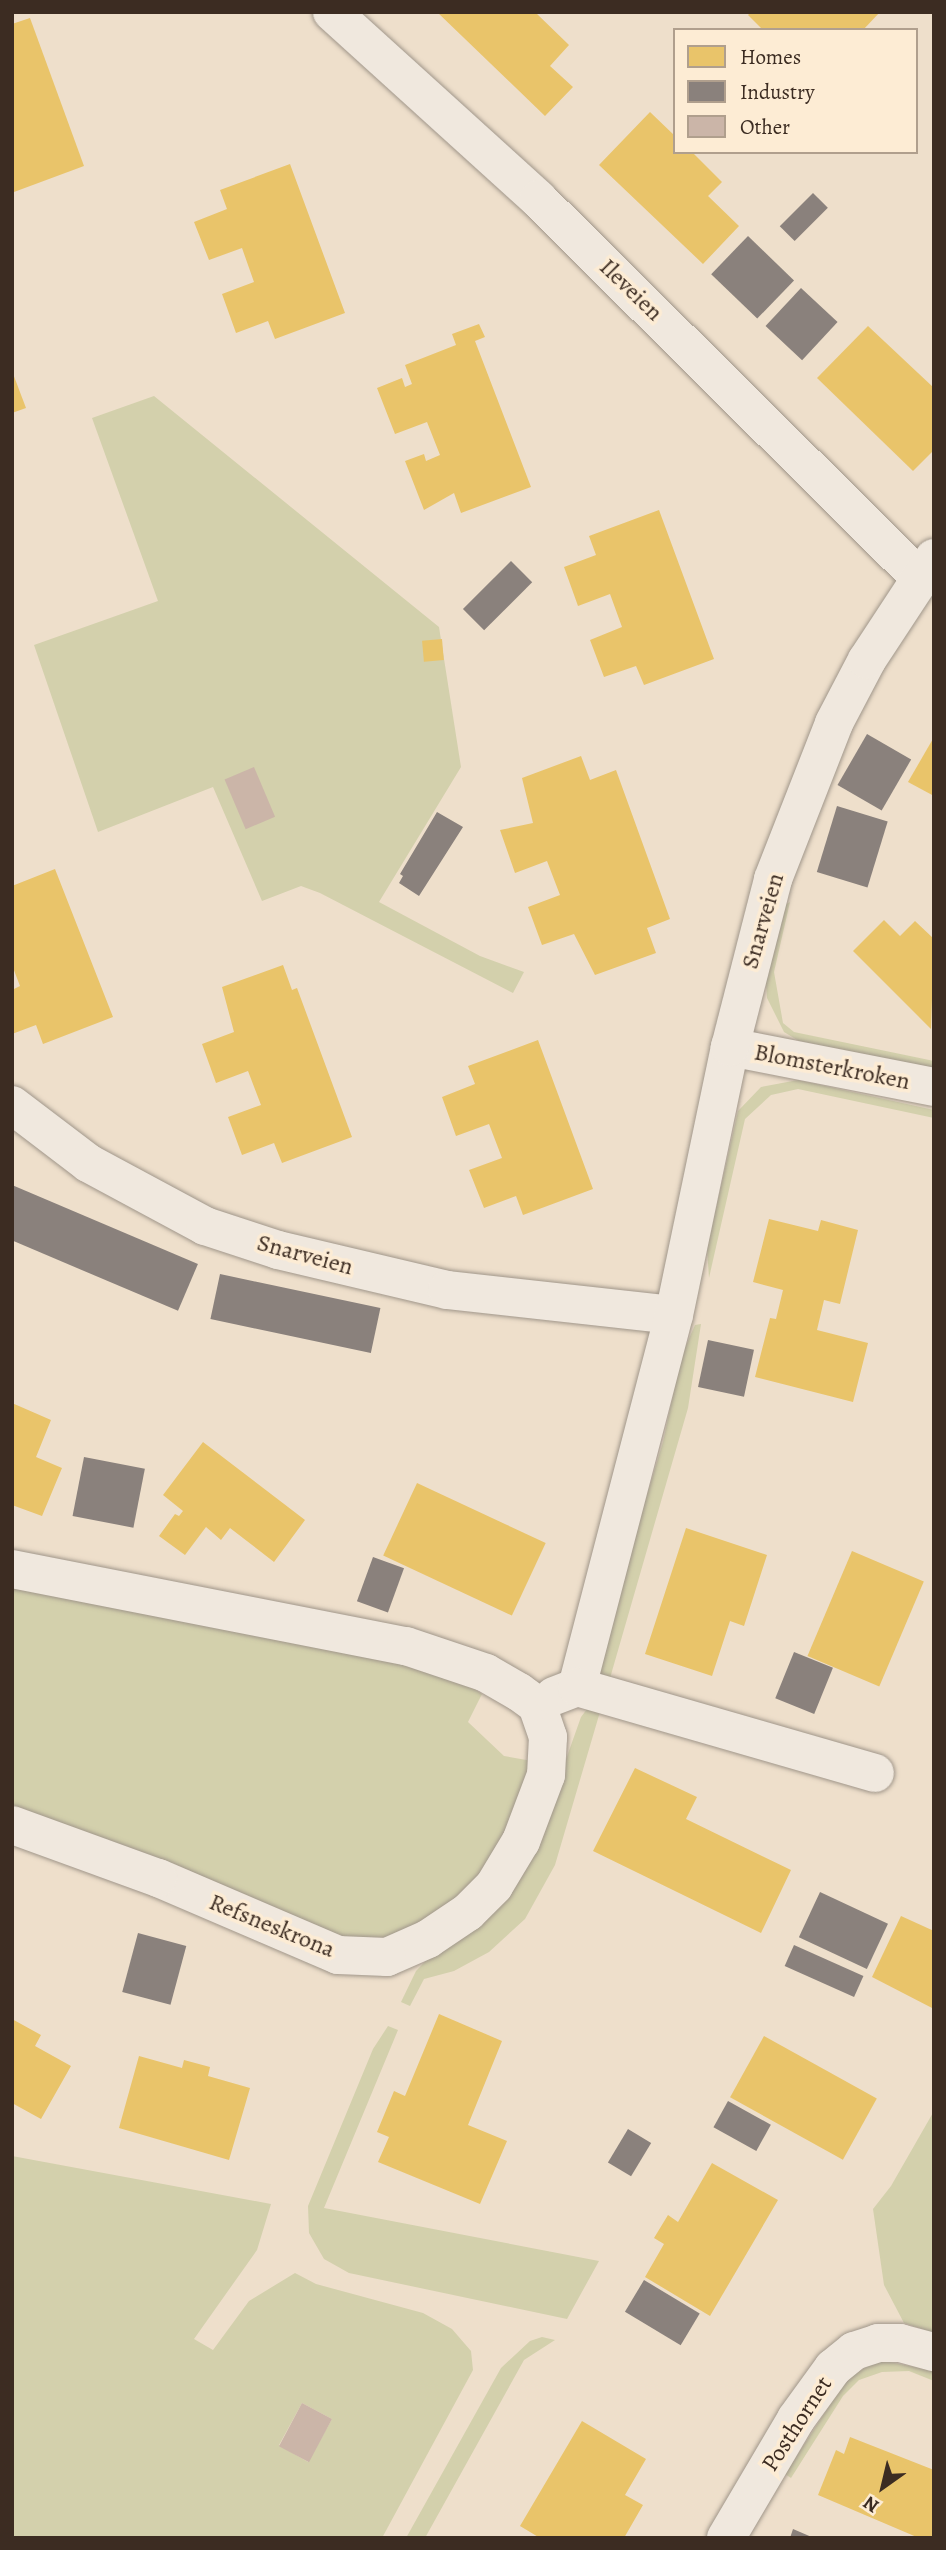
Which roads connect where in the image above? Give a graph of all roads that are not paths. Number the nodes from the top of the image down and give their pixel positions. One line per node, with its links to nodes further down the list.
1 (332, 12): 2 (street, Ileveien)
2 (927, 568): 3 (street, Snarveien)
3 (730, 1047): 4 (street, Blomsterkroken); 6 (street, Snarveien)
4 (934, 1087)
5 (12, 1105): 6 (street, Snarveien)
6 (674, 1315): 8 (street, Snarveien)
7 (12, 1569): 9 (street)
8 (577, 1687): 9 (street); 10 (street)
9 (537, 1705): 11 (street, Refsneskrona)
10 (875, 1773)
11 (12, 1825)
12 (934, 2352): 13 (street, Posthornet)
13 (726, 2538)

